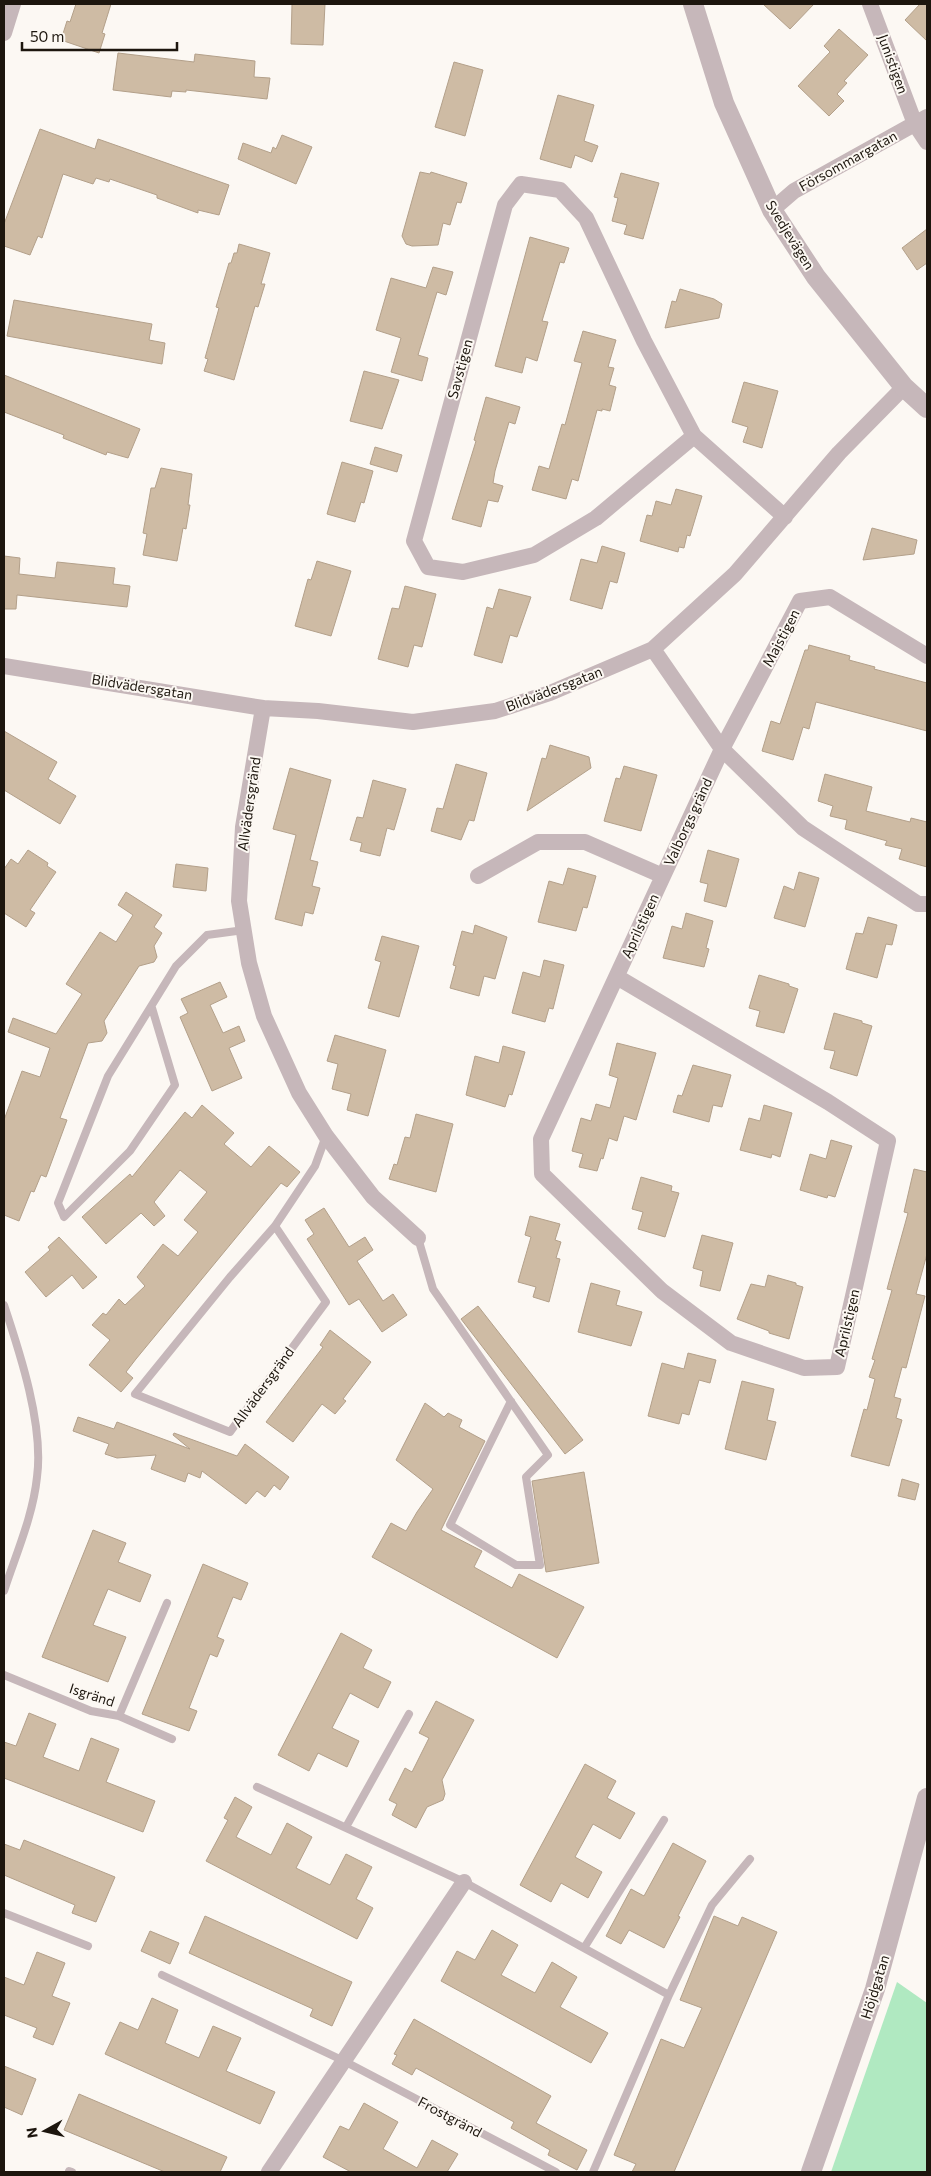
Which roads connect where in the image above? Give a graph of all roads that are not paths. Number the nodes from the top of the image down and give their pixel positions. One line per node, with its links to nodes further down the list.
1 (13, 4): 4 (street)
2 (693, 4): 7 (street, Svedjevägen)
3 (870, 4): 5 (street, Junistigen)
4 (4, 33)
5 (921, 121): 6 (street, Junistigen); 7 (street, Försommargatan)
6 (927, 142)
7 (772, 210): 8 (street, Svedjevägen)
8 (904, 387): 9 (street, Svedjevägen); 11 (street, Blidvädersgatan)
9 (927, 408)
10 (694, 436): 10 (street, Savstigen); 11 (street, Savstigen)
11 (785, 517): 12 (street, Blidvädersgatan)
12 (653, 649): 15 (street, Blidvädersgatan); 16 (street)
13 (927, 656): 16 (street, Majstigen)
14 (4, 666): 15 (street, Blidvädersgatan)
15 (263, 708): 20 (street, Allvädersgränd)
16 (722, 749): 18 (street, Valborgs gränd); 19 (street)
17 (478, 876): 18 (street, Valborgs gränd)
18 (663, 876): 21 (street, Aprilstigen)
19 (927, 904)
20 (244, 930): 22 (lane); 23 (street, Allvädersgränd)
21 (617, 977): 21 (street, Aprilstigen)
22 (152, 1008): 22 (lane)
23 (326, 1136): 24 (lane, Allvädersgränd); 25 (street, Allvädersgränd)
24 (275, 1226): 24 (lane, Allvädersgränd)
25 (418, 1238): 27 (lane, Allvädersgränd)
26 (4, 1305): 28 (lane)
27 (511, 1402): 27 (lane, Allvädersgränd)
28 (4, 1591)
29 (167, 1603): 32 (lane)
30 (4, 1675): 32 (lane, Isgränd)
31 (409, 1714): 38 (lane)
32 (119, 1716): 33 (lane, Isgränd)
33 (172, 1739)
34 (257, 1786): 38 (lane)
35 (927, 1798): 37 (street, Höjdgatan)
36 (664, 1820): 43 (lane)
37 (924, 1826): 50 (street, Höjdgatan)
38 (346, 1828): 40 (lane)
39 (750, 1859): 45 (lane)
40 (464, 1882): 43 (lane); 46 (street)
41 (4, 1913): 42 (lane)
42 (88, 1946)
43 (584, 1948): 45 (lane)
44 (162, 1976): 46 (lane, Frostgränd)
45 (669, 1995): 49 (lane)
46 (344, 2061): 47 (street); 48 (lane, Frostgränd)
47 (269, 2172)
48 (556, 2172)
49 (593, 2172)
50 (811, 2172)

